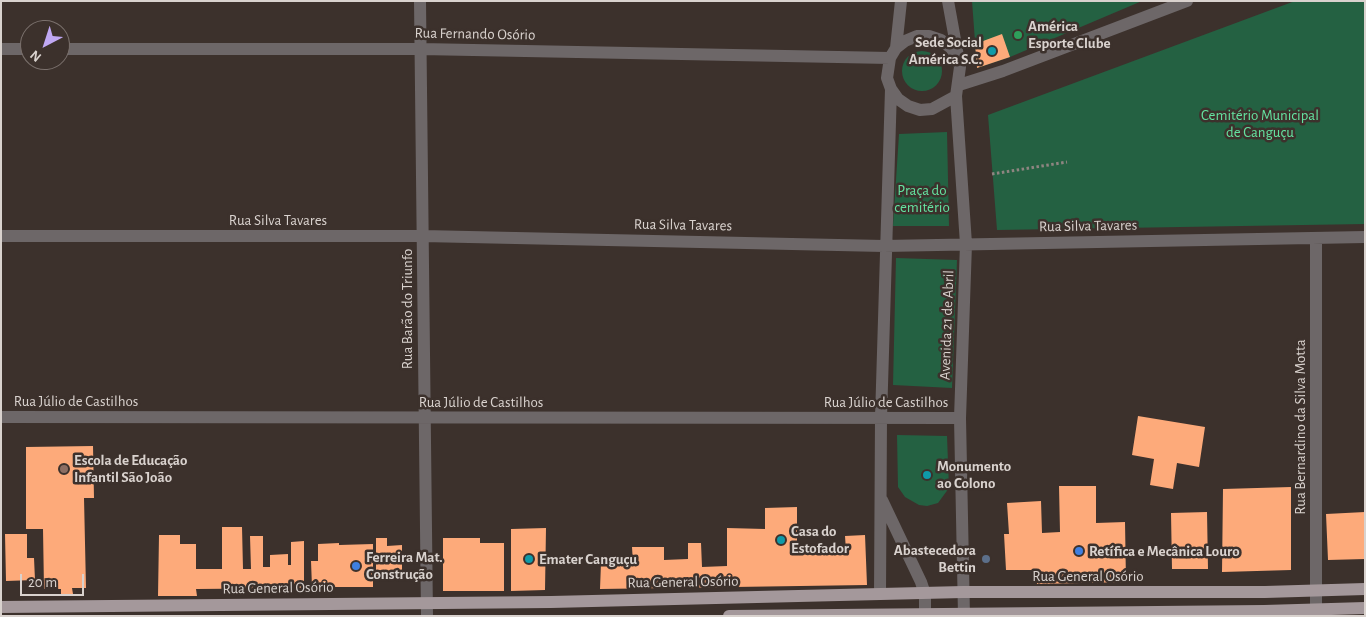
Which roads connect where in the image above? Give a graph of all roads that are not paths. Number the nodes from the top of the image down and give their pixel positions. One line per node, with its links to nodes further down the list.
1 (420, 1): 8 (street, Rua Barão do Triunfo)
2 (901, 1): 9 (street)
3 (948, 1): 10 (street)
4 (1187, 1): 12 (street)
5 (1, 49): 6 (street)
6 (20, 49)
7 (70, 49): 8 (street, Rua Fernando Osório)
8 (420, 49): 9 (street, Rua Fernando Osório); 14 (street, Rua Barão do Triunfo)
9 (893, 53): 10 (street); 11 (street)
10 (958, 58): 12 (street)
11 (891, 89): 12 (street); 18 (street)
12 (957, 90): 17 (street, Avenida 21 de Abril)
13 (1, 236): 14 (street, Rua Silva Tavares)
14 (422, 236): 18 (street, Rua Silva Tavares); 20 (street, Rua Barão do Triunfo)
15 (1365, 237): 16 (street, Rua Silva Tavares)
16 (1316, 239): 17 (street, Rua Silva Tavares); 24 (street, Rua Bernardino da Silva Motta)
17 (966, 244): 18 (street, Rua Silva Tavares); 22 (street, Avenida 21 de Abril)
18 (884, 246): 21 (street)
19 (1, 417): 20 (street, Rua Júlio de Castilhos)
20 (424, 418): 21 (street, Rua Júlio de Castilhos); 31 (street, Rua Barão do Triunfo)
21 (880, 418): 22 (street, Rua Júlio de Castilhos); 23 (street)
22 (960, 418): 26 (street, Avenida 21 de Abril)
23 (880, 497): 27 (street); 28 (street)
24 (1316, 590): 25 (main road, Rua General Osório); 26 (main road, Rua General Osório); 32 (street, Rua Bernardino da Silva Motta)
25 (1365, 590)
26 (963, 592): 28 (main road, Rua General Osório); 33 (street, Avenida 21 de Abril)
27 (880, 594): 28 (main road, Rua General Osório); 31 (main road, Rua General Osório)
28 (925, 594): 34 (street)
29 (1, 607): 31 (main road, Rua General Osório)
30 (1365, 608): 32 (main road)
31 (427, 609)
32 (1316, 612): 33 (main road)
33 (964, 614): 34 (main road)
34 (925, 615): 35 (main road)
35 (729, 616)

